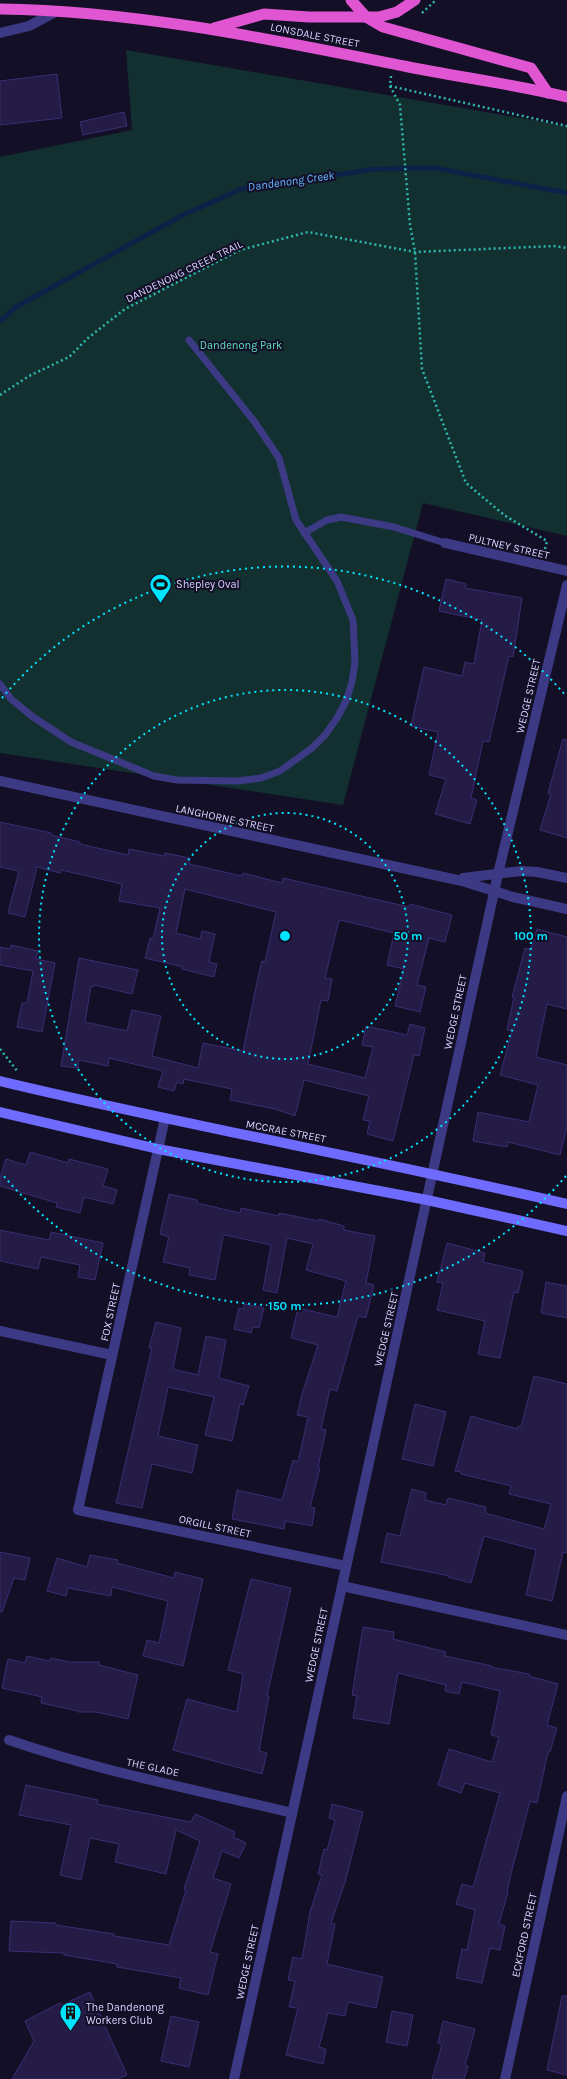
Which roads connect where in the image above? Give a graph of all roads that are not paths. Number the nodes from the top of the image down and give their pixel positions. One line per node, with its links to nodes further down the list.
1 (350, 0): 5 (highway)
2 (415, 0): 5 (highway)
3 (0, 9): 4 (highway, LONSDALE STREET)
4 (57, 10): 6 (highway, LONSDALE STREET); 7 (street)
5 (366, 17): 6 (highway); 8 (highway)
6 (211, 29): 8 (highway, LONSDALE STREET)
7 (0, 33)
8 (548, 93): 9 (highway, LONSDALE STREET)
9 (567, 97)
10 (188, 340): 11 (lane)
11 (304, 532): 12 (lane); 15 (lane)
12 (445, 543): 13 (street, PULTNEY STREET)
13 (567, 572)
14 (567, 585): 17 (street, WEDGE STREET)
15 (0, 684)
16 (0, 781): 18 (street, LANGHORNE STREET)
17 (498, 874): 18 (street, LANGHORNE STREET); 19 (street, LANGHORNE STREET); 20 (street, WEDGE STREET)
18 (444, 878): 20 (street, LANGHORNE STREET)
19 (567, 878)
20 (494, 891): 21 (street, LANGHORNE STREET); 26 (street, WEDGE STREET)
21 (567, 909)
22 (0, 1081): 24 (main road, MCCRAE STREET)
23 (0, 1112): 25 (main road)
24 (165, 1118): 25 (street, FOX STREET); 26 (main road, MCCRAE STREET)
25 (158, 1149): 27 (main road); 31 (street, FOX STREET)
26 (432, 1173): 27 (street, WEDGE STREET); 28 (main road, MCCRAE STREET)
27 (427, 1200): 29 (main road); 33 (street, WEDGE STREET)
28 (567, 1204)
29 (567, 1231)
30 (0, 1331): 31 (street)
31 (112, 1356): 32 (street, FOX STREET)
32 (78, 1510): 33 (street, ORGILL STREET)
33 (346, 1566): 34 (street, WEDGE STREET)
34 (342, 1586): 35 (street); 38 (street, WEDGE STREET)
35 (567, 1635)
36 (9, 1740): 38 (street, THE GLADE)
37 (567, 1796): 40 (street, ECKFORD STREET)
38 (292, 1813): 39 (street, WEDGE STREET)
39 (234, 2079)
40 (505, 2079)

